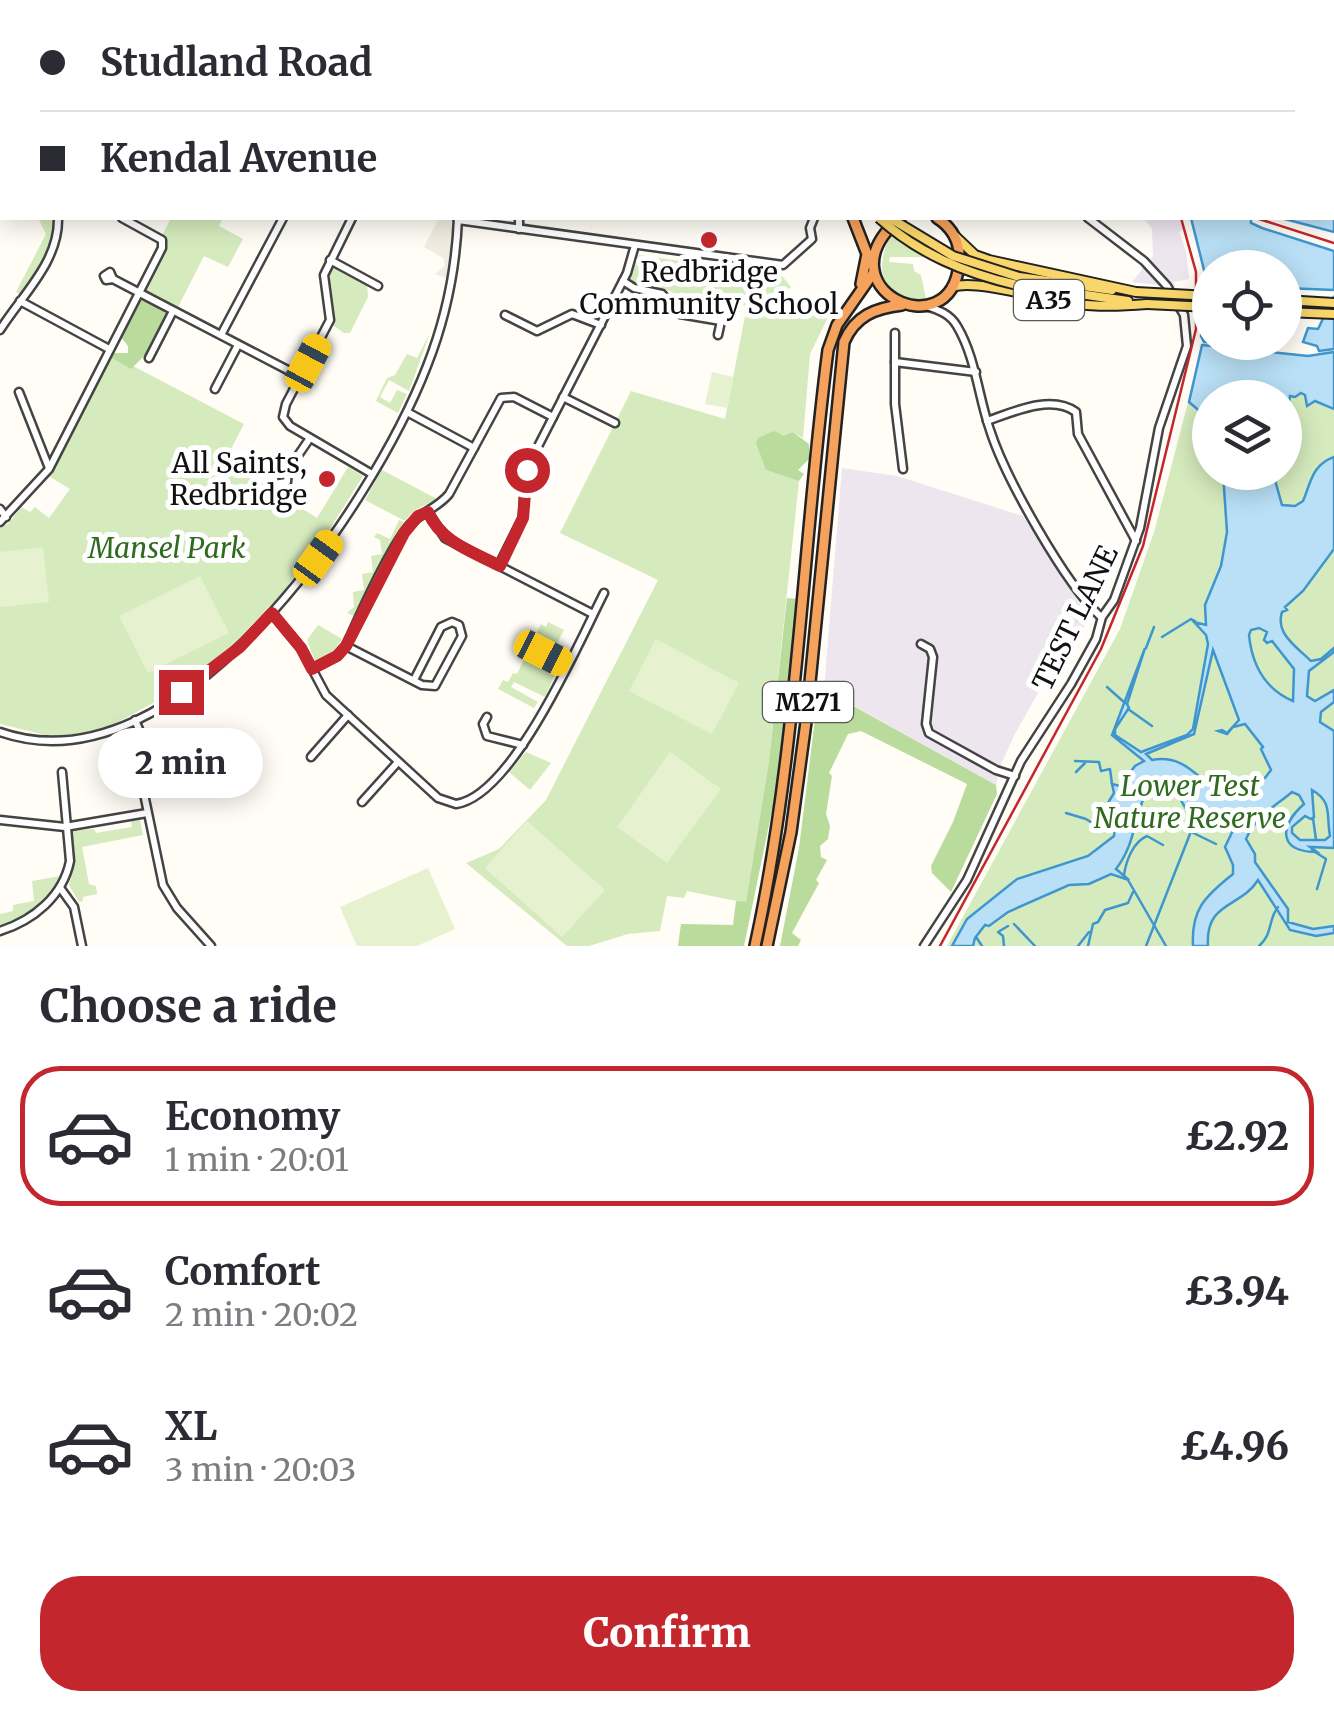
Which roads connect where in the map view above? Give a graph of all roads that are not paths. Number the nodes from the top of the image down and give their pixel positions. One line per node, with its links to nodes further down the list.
1 (58, 220): 30 (street)
2 (126, 220): 28 (street)
3 (282, 220): 48 (street)
4 (348, 220): 20 (street)
5 (458, 220): 59 (street)
6 (464, 220): 16 (street)
7 (519, 220): 16 (street)
8 (813, 220): 18 (street)
9 (856, 220): 19 (highway)
10 (856, 220): 45 (highway, M271)
11 (882, 220): 24 (main road, A35, bridge)
12 (893, 220): 24 (main road, A35, bridge)
13 (898, 220): 19 (highway)
14 (938, 220): 17 (highway)
15 (1091, 220): 72 (street, TEST LANE)
16 (519, 229): 18 (street)
17 (955, 236): 26 (highway); 27 (main road, A35)
18 (635, 245): 23 (street)
19 (877, 250): 21 (highway)
20 (330, 260): 25 (street); 55 (street)
21 (874, 272): 34 (highway); 45 (highway, M271)
22 (114, 279): 28 (street)
23 (624, 281): 43 (street); 44 (street)
24 (1018, 281): 27 (main road, A35); 33 (main road, A35)
25 (373, 286)
26 (950, 290): 33 (main road, A35); 35 (highway); 42 (street)
27 (1136, 292): 29 (main road, A35, bridge)
28 (139, 293): 38 (street); 51 (street)
29 (1192, 295)
30 (20, 301): 46 (street); 51 (street)
31 (1302, 301): 32 (main road)
32 (1334, 302)
33 (1147, 304): 36 (main road, A35, bridge)
34 (902, 305): 35 (highway); 104 (highway, M271)
35 (924, 306): 42 (street)
36 (1192, 307)
37 (722, 309): 43 (street)
38 (173, 311): 48 (street); 52 (street)
39 (1302, 313): 40 (main road)
40 (1330, 314)
41 (504, 315): 44 (street)
42 (950, 316): 54 (street)
43 (720, 321): 49 (street)
44 (601, 325): 58 (street)
45 (837, 325): 103 (highway, M271)
46 (0, 330)
47 (895, 332): 53 (street)
48 (221, 336): 50 (street)
49 (718, 336)
50 (238, 344): 55 (street); 56 (street)
51 (109, 349): 65 (street)
52 (149, 358)
53 (894, 362): 54 (street); 66 (street)
54 (976, 372): 61 (street)
55 (301, 376): 63 (street)
56 (215, 389)
57 (19, 392): 65 (street)
58 (564, 397): 60 (street); 62 (street)
59 (406, 412): 64 (street); 67 (street)
60 (553, 417): 64 (street); 73 (street)
61 (987, 421): 72 (street); 77 (street)
62 (615, 423)
63 (310, 438): 67 (street); 68 (street)
64 (474, 448): 70 (street)
65 (49, 469): 71 (street)
66 (903, 469)
67 (372, 474): 75 (street)
68 (286, 483)
69 (0, 509): 71 (street)
70 (428, 512): 73 (street); 79 (street)
71 (3, 520)
72 (1136, 542): 77 (street, TEST LANE)
73 (500, 566): 76 (street)
74 (604, 593): 76 (street)
75 (272, 613): 82 (street); 85 (street)
76 (593, 614): 81 (street)
77 (1102, 618): 93 (street, TEST LANE)
78 (921, 644): 91 (street)
79 (346, 646): 82 (street); 83 (street)
80 (541, 654): 81 (street)
81 (567, 665): 88 (street)
82 (312, 669): 84 (street)
83 (414, 680): 83 (street)
84 (348, 715): 89 (street); 90 (street)
85 (135, 720): 87 (street); 96 (street)
86 (482, 720): 88 (street)
87 (0, 732)
88 (523, 746): 90 (street)
89 (311, 757)
90 (398, 762): 95 (street)
91 (996, 770): 93 (street); 94 (street)
92 (62, 772): 98 (street)
93 (1015, 776): 94 (street, TEST LANE)
94 (1009, 789): 105 (street, TEST LANE)
95 (362, 802)
96 (147, 813): 98 (street); 102 (street)
97 (0, 820): 98 (street)
98 (65, 827): 99 (street)
99 (61, 889): 100 (street); 101 (street)
100 (0, 931)
101 (82, 946)
102 (211, 946)
103 (753, 946)
104 (768, 946)
105 (924, 946)

